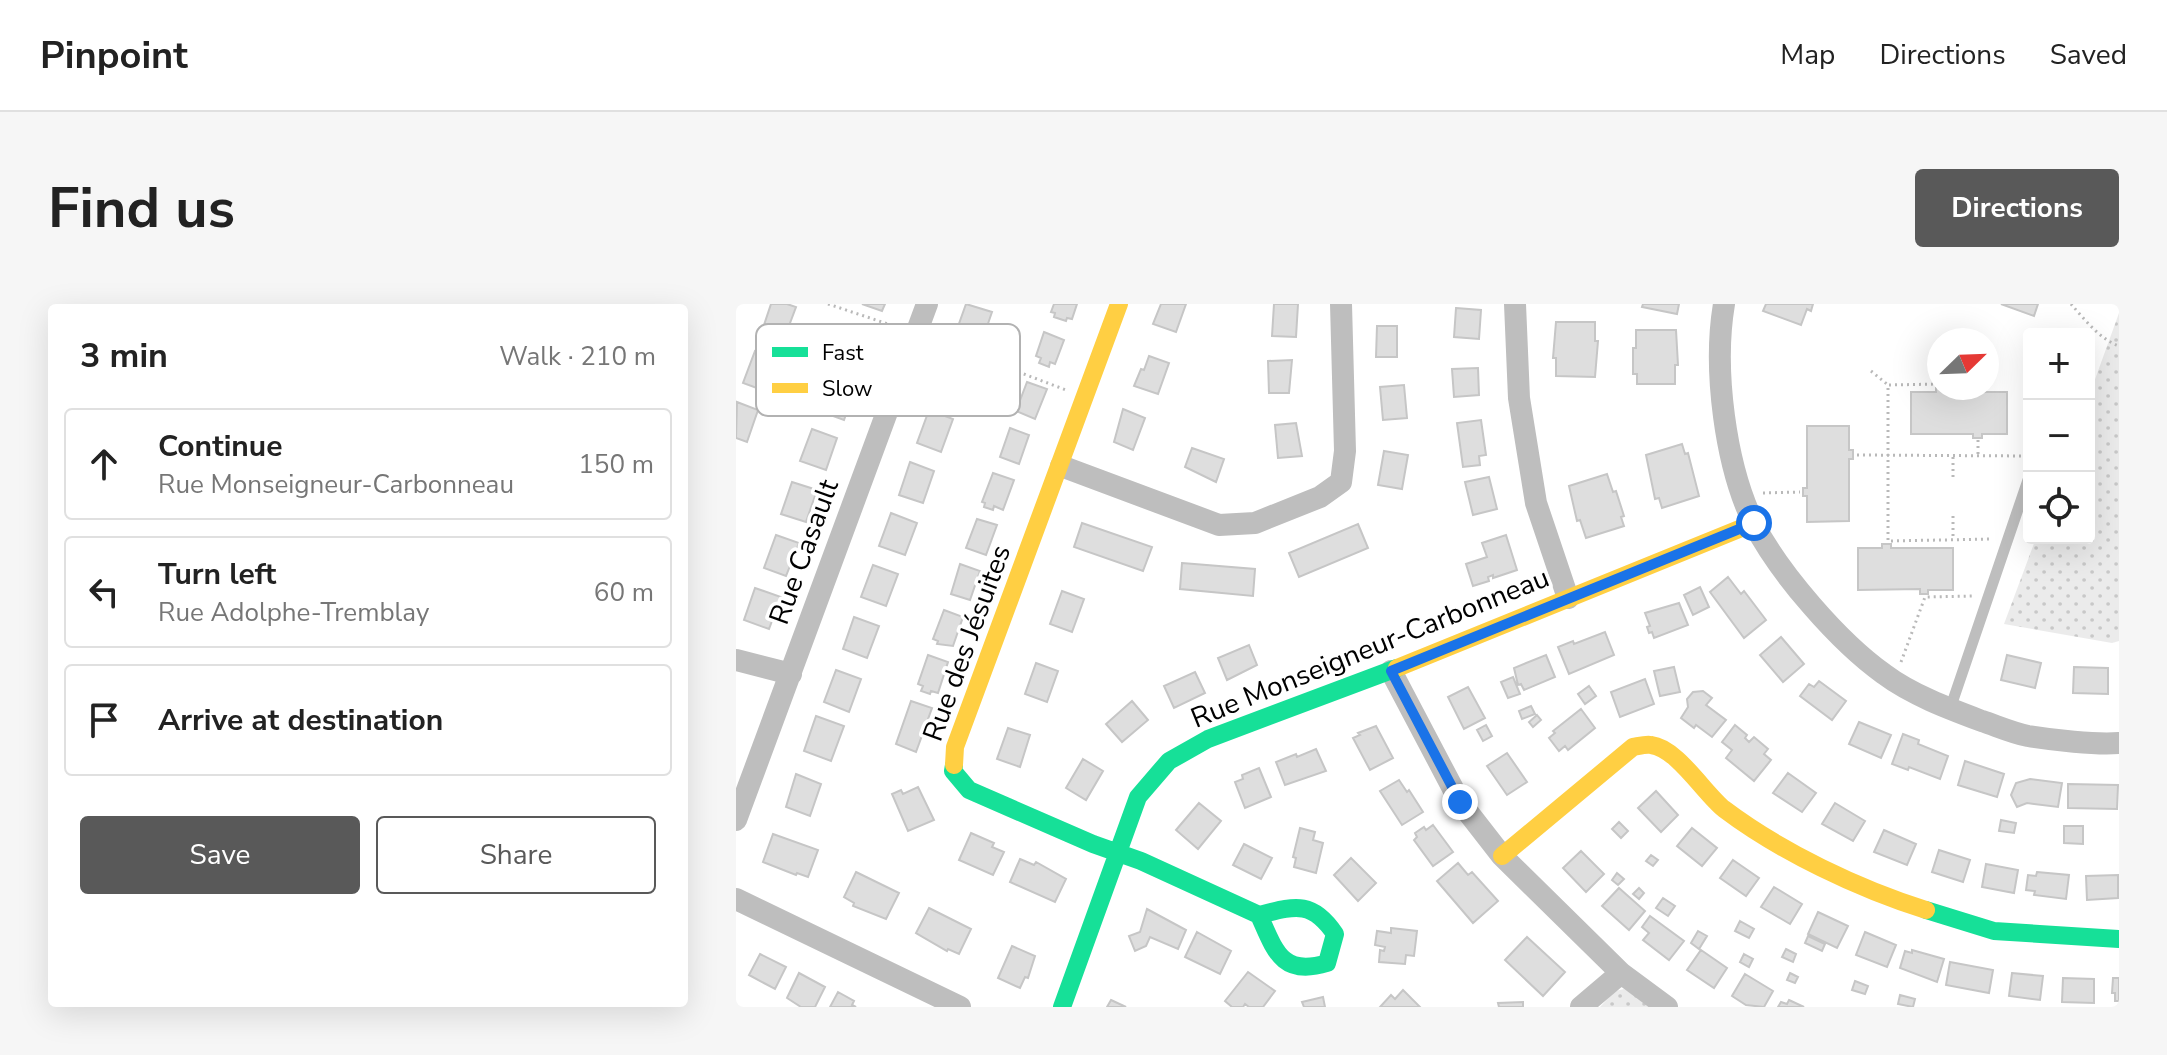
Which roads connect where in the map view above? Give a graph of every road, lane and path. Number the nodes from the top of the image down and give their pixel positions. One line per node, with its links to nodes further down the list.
1 (828, 304): 8 (path)
2 (927, 304): 9 (street, Rue Casault)
3 (1119, 304): 15 (street, Rue des Jésuites)
4 (1341, 304): 23 (street)
5 (1515, 304): 33 (street)
6 (1724, 304): 26 (street)
7 (2071, 304): 10 (path)
8 (887, 324)
9 (920, 324)
10 (2119, 346)
11 (1871, 371): 14 (path)
12 (1020, 373): 15 (path)
13 (1927, 384): 14 (path)
14 (1888, 385): 19 (path)
15 (1086, 397): 23 (street, Rue des Jésuites)
16 (886, 416): 36 (street, Rue Casault)
17 (1978, 440): 21 (path)
18 (1857, 455): 19 (path)
19 (1888, 455): 20 (path); 31 (path)
20 (1953, 456): 21 (path); 24 (path)
21 (1978, 456): 22 (path)
22 (2023, 456)
23 (1061, 466): 41 (street, Rue des Jésuites)
24 (1953, 477)
25 (1800, 492): 26 (path)
26 (1744, 494): 29 (street)
27 (2023, 495): 30 (lane)
28 (1953, 516): 31 (path)
29 (1754, 523): 33 (street, Rue Monseigneur-Carbonneau); 37 (street)
30 (2008, 539): 31 (path); 32 (lane)
31 (1953, 540)
32 (1988, 596): 37 (path); 38 (lane)
33 (1568, 598): 35 (street, Rue Monseigneur-Carbonneau)
34 (736, 660): 36 (street)
35 (1391, 671): 41 (street, Rue Monseigneur-Carbonneau); 42 (street)
36 (791, 674): 40 (street, Rue Casault)
37 (1895, 680): 38 (street)
38 (1950, 709): 39 (street)
39 (2119, 743)
40 (736, 820)
41 (1118, 852): 44 (street, Rue des Jésuites); 48 (street, Rue Monseigneur-Carbonneau)
42 (1502, 856): 45 (street); 46 (street)
43 (736, 899): 47 (street)
44 (1259, 915)
45 (2119, 939)
46 (1621, 973): 49 (street); 50 (street)
47 (960, 1007)
48 (1062, 1007)
49 (1581, 1007)
50 (1667, 1007)

